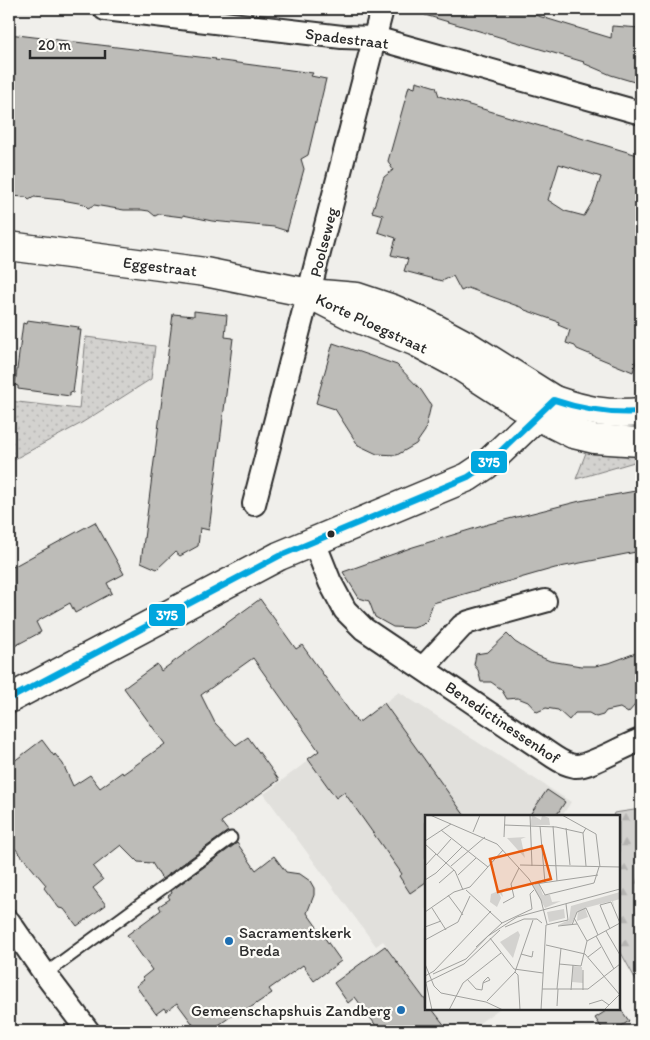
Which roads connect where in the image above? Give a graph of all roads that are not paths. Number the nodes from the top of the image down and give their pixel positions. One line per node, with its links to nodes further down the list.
1 (105, 9): 3 (street, Spadestraat)
2 (382, 9): 3 (street, Poolseweg)
3 (375, 38): 4 (street, Spadestraat); 6 (street, Poolseweg)
4 (641, 113)
5 (9, 246): 6 (street, Eggestraat)
6 (309, 293): 7 (street, Korte Ploegstraat); 10 (street, Poolseweg)
7 (546, 408): 8 (street); 9 (street); 11 (street)
8 (641, 412)
9 (641, 442)
10 (254, 504)
11 (314, 542): 13 (street, Benedictinessenhof); 14 (street)
12 (545, 601): 13 (street)
13 (423, 668): 15 (street, Benedictinessenhof)
14 (9, 699)
15 (641, 740)
16 (231, 838): 18 (lane)
17 (9, 922): 18 (street)
18 (45, 974): 19 (street)
19 (88, 1031)

